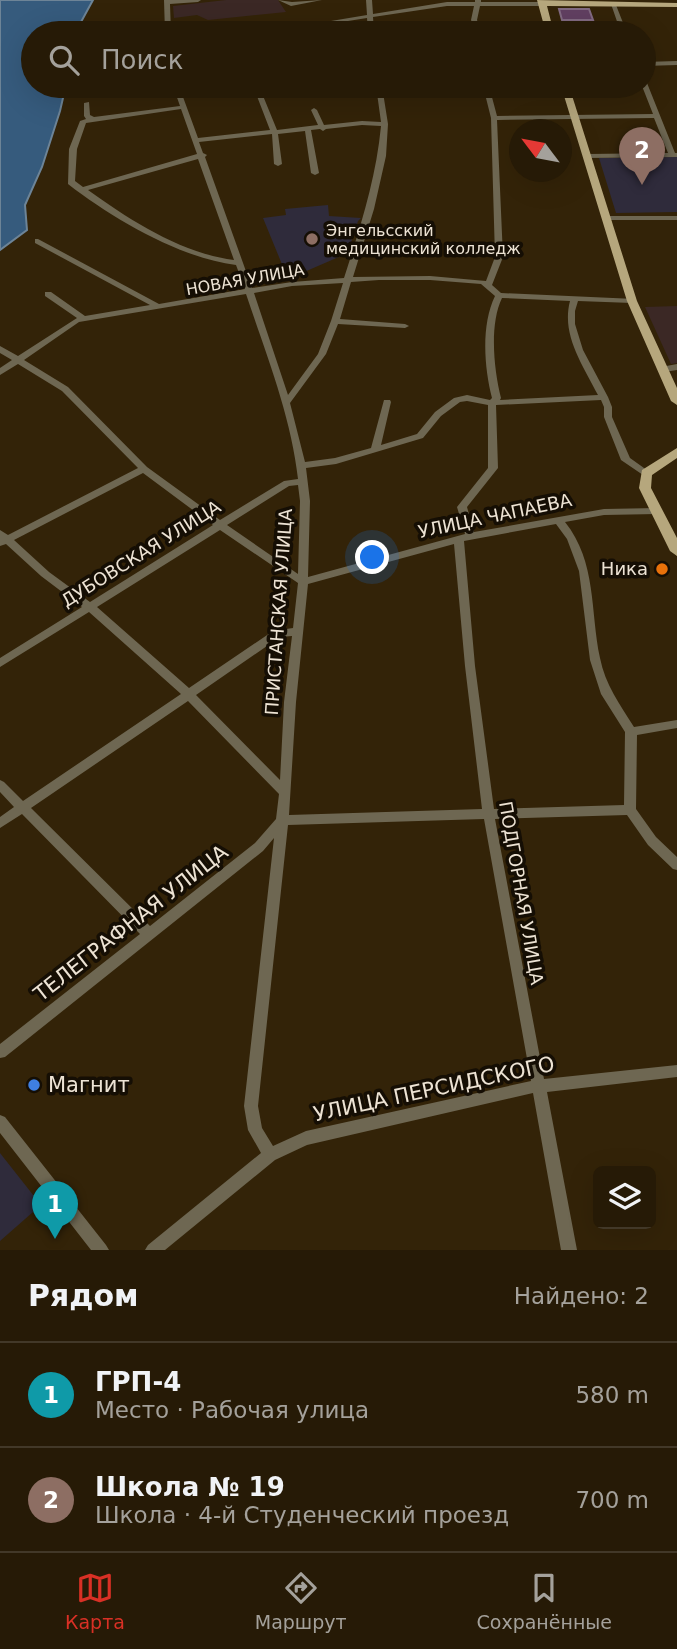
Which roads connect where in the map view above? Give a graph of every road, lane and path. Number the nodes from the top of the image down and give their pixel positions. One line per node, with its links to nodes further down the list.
1 (198, 0): 5 (street)
2 (281, 0): 3 (street)
3 (319, 0)
4 (369, 0): 10 (street)
5 (166, 2): 11 (street)
6 (478, 2): 7 (street); 10 (street); 14 (street)
7 (541, 2): 8 (main road); 15 (main road)
8 (613, 5): 9 (main road); 16 (street)
9 (674, 8)
10 (370, 16): 12 (street); 13 (street)
11 (167, 21)
12 (338, 21)
13 (370, 21)
14 (474, 21)
15 (547, 21)
16 (619, 21)
17 (677, 63): 18 (street)
18 (656, 64)
19 (181, 98): 26 (street, ПРИСТАНСКАЯ УЛИЦА)
20 (261, 98): 35 (street)
21 (381, 98): 32 (street)
22 (489, 98): 30 (street)
23 (568, 98): 29 (main road)
24 (650, 98): 28 (street)
25 (87, 103): 31 (street)
26 (184, 107): 31 (street); 36 (street, ПРИСТАНСКАЯ УЛИЦА)
27 (314, 110): 33 (street)
28 (657, 116): 29 (street); 38 (street)
29 (574, 117): 30 (street); 39 (main road)
30 (494, 118): 48 (street)
31 (93, 120): 42 (street)
32 (385, 124): 33 (street); 47 (street)
33 (323, 129): 34 (street)
34 (308, 130): 35 (street); 41 (street)
35 (274, 132): 36 (street); 40 (street)
36 (197, 140): 37 (street, ПРИСТАНСКАЯ УЛИЦА)
37 (203, 155): 42 (street); 46 (street, ПРИСТАНСКАЯ УЛИЦА)
38 (674, 155): 39 (street)
39 (587, 156): 44 (main road)
40 (278, 164)
41 (315, 173)
42 (83, 188): 46 (street)
43 (677, 218): 44 (street)
44 (606, 219): 53 (main road)
45 (38, 242): 54 (street)
46 (238, 263): 49 (street, ПРИСТАНСКАЯ УЛИЦА)
47 (348, 279): 48 (street, НОВАЯ УЛИЦА); 49 (street, НОВАЯ УЛИЦА); 56 (street)
48 (489, 284): 51 (street)
49 (250, 290): 54 (street, НОВАЯ УЛИЦА); 65 (street, ПРИСТАНСКАЯ УЛИЦА)
50 (48, 295): 55 (street)
51 (499, 295): 52 (street); 66 (street, ПОДГОРНАЯ УЛИЦА)
52 (574, 299): 53 (street); 62 (street)
53 (632, 301): 60 (main road)
54 (159, 307): 55 (street, НОВАЯ УЛИЦА)
55 (84, 319): 59 (street, НОВАЯ УЛИЦА)
56 (335, 321): 57 (street); 65 (street)
57 (405, 326)
58 (0, 349): 59 (street)
59 (17, 360): 61 (street, НОВАЯ УЛИЦА); 70 (street)
60 (671, 368): 64 (main road)
61 (0, 372)
62 (604, 397): 66 (street); 71 (street)
63 (387, 401): 67 (street)
64 (677, 401)
65 (286, 403): 69 (street, ПРИСТАНСКАЯ УЛИЦА)
66 (492, 403): 67 (street); 76 (street, ПОДГОРНАЯ УЛИЦА)
67 (375, 450): 69 (street)
68 (674, 456): 71 (main road)
69 (301, 466): 72 (street, ПРИСТАНСКАЯ УЛИЦА)
70 (144, 468): 75 (street); 77 (street)
71 (646, 473): 73 (main road)
72 (303, 482): 75 (street, ДУБОВСКАЯ УЛИЦА); 79 (street, ПРИСТАНСКАЯ УЛИЦА)
73 (657, 511): 74 (street, УЛИЦА ЧАПАЕВА); 78 (main road)
74 (559, 522): 76 (street, УЛИЦА ЧАПАЕВА); 85 (street)
75 (221, 526): 79 (street); 80 (street, ДУБОВСКАЯ УЛИЦА)
76 (465, 538): 79 (street, УЛИЦА ЧАПАЕВА); 90 (street, ПОДГОРНАЯ УЛИЦА)
77 (2, 539): 80 (street)
78 (677, 551)
79 (303, 582): 81 (street, ПРИСТАНСКАЯ УЛИЦА)
80 (90, 607): 82 (street, ДУБОВСКАЯ УЛИЦА); 83 (street)
81 (298, 631): 83 (street); 87 (street, ПРИСТАНСКАЯ УЛИЦА)
82 (0, 663)
83 (188, 694): 87 (street); 88 (street)
84 (677, 724): 85 (street)
85 (631, 732): 89 (street)
86 (0, 785): 88 (street)
87 (285, 793): 91 (street, ПРИСТАНСКАЯ УЛИЦА)
88 (22, 807): 92 (street); 94 (street)
89 (630, 810): 90 (street); 93 (street)
90 (489, 816): 91 (street); 97 (street, ПОДГОРНАЯ УЛИЦА)
91 (282, 820): 94 (street, ТЕЛЕГРАФНАЯ УЛИЦА); 99 (street, ПРИСТАНСКАЯ УЛИЦА)
92 (0, 822)
93 (677, 865)
94 (148, 933): 95 (street, ТЕЛЕГРАФНАЯ УЛИЦА)
95 (0, 1052)
96 (677, 1071): 97 (street, УЛИЦА ПЕРСИДСКОГО)
97 (537, 1086): 99 (street, УЛИЦА ПЕРСИДСКОГО); 102 (street, ПОДГОРНАЯ УЛИЦА)
98 (0, 1122): 100 (street)
99 (270, 1155): 101 (street, УЛИЦА ПЕРСИДСКОГО)
100 (101, 1250)
101 (153, 1250)
102 (569, 1250)

